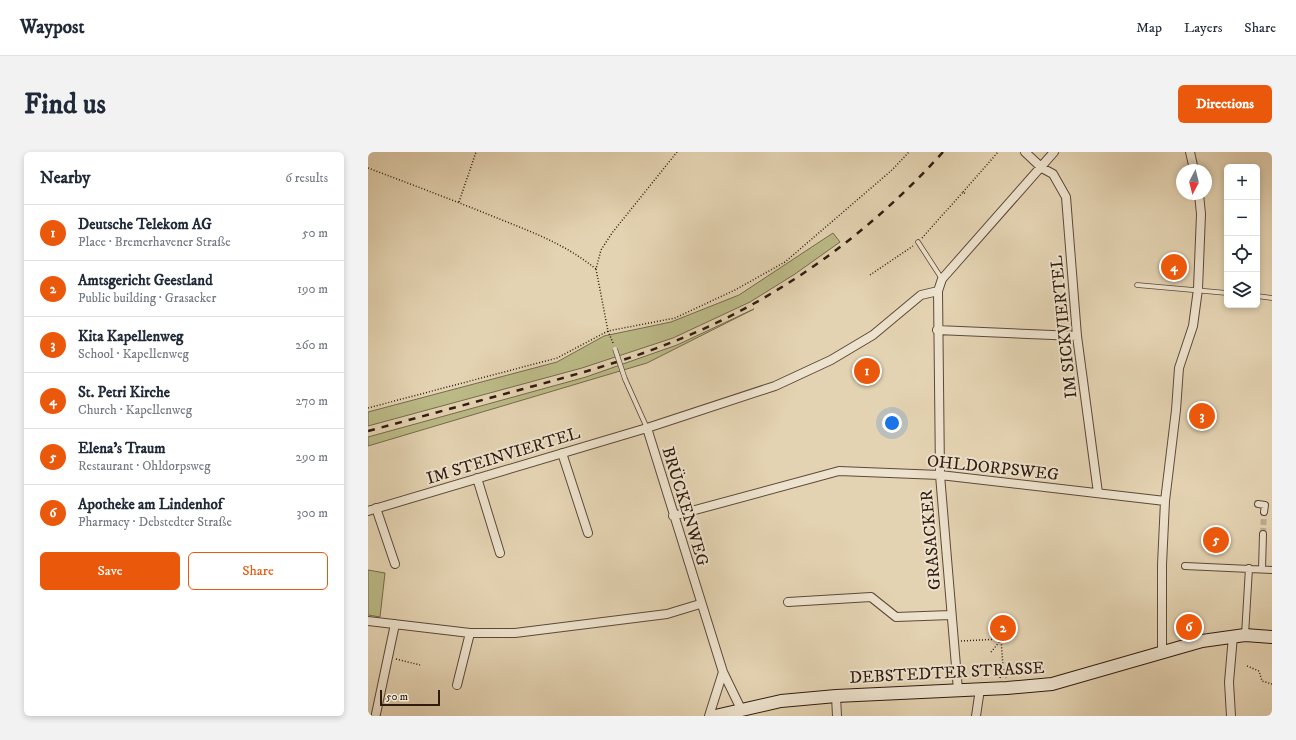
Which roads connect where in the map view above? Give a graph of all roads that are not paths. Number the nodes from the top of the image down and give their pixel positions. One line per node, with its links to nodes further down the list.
1 (1025, 152): 5 (street, IM SICKVIERTEL)
2 (1054, 152): 5 (street)
3 (1190, 152): 4 (street)
4 (1193, 164)
5 (1042, 168): 8 (street); 16 (street, IM SICKVIERTEL)
6 (1200, 200): 10 (street)
7 (918, 242): 8 (lane)
8 (942, 279): 11 (street, GRASACKER)
9 (1137, 285): 10 (lane)
10 (1198, 289): 12 (lane); 23 (street)
11 (938, 291): 15 (street, GRASACKER); 18 (street, IM STEINVIERTEL)
12 (1224, 292)
13 (1260, 296): 14 (lane)
14 (1272, 298)
15 (937, 330): 16 (street); 20 (street, GRASACKER)
16 (1077, 336): 22 (street, IM SICKVIERTEL)
17 (615, 349): 18 (lane, BRÜCKENWEG, bridge)
18 (647, 428): 19 (street, IM STEINVIERTEL); 27 (street, BRÜCKENWEG)
19 (562, 453): 21 (street, IM STEINVIERTEL); 28 (street)
20 (940, 475): 22 (street, OHLDORPSWEG); 27 (street, OHLDORPSWEG); 38 (street, GRASACKER)
21 (478, 478): 25 (street, IM STEINVIERTEL); 30 (street)
22 (1098, 493): 23 (street, OHLDORPSWEG)
23 (1165, 501): 45 (street)
24 (1258, 504): 26 (street)
25 (372, 509): 31 (street)
26 (1264, 512)
27 (673, 516): 37 (street, BRÜCKENWEG)
28 (588, 533)
29 (1263, 534): 34 (street)
30 (500, 553)
31 (395, 564)
32 (1185, 566): 33 (street)
33 (1249, 568): 34 (street); 42 (street)
34 (1262, 569): 35 (street)
35 (1272, 570)
36 (788, 602): 38 (street)
37 (700, 604): 41 (street); 46 (street, BRÜCKENWEG)
38 (951, 615): 49 (street, GRASACKER)
39 (368, 621): 40 (street)
40 (395, 624): 41 (street); 52 (street)
41 (470, 633): 47 (street)
42 (1245, 635): 43 (main road, DEBSTEDTER STRASSE); 44 (main road, DEBSTEDTER STRASSE)
43 (1233, 636): 45 (main road, DEBSTEDTER STRASSE); 57 (street)
44 (1272, 637)
45 (1162, 652): 48 (main road, DEBSTEDTER STRASSE)
46 (723, 672): 51 (street, BRÜCKENWEG); 53 (street)
47 (457, 685)
48 (980, 689): 49 (main road, DEBSTEDTER STRASSE); 56 (street)
49 (958, 690): 50 (main road, DEBSTEDTER STRASSE)
50 (836, 696): 51 (main road, DEBSTEDTER STRASSE); 55 (street)
51 (741, 709): 54 (main road, DEBSTEDTER STRASSE)
52 (376, 714)
53 (709, 716)
54 (716, 716)
55 (837, 716)
56 (976, 716)
57 (1231, 716)

